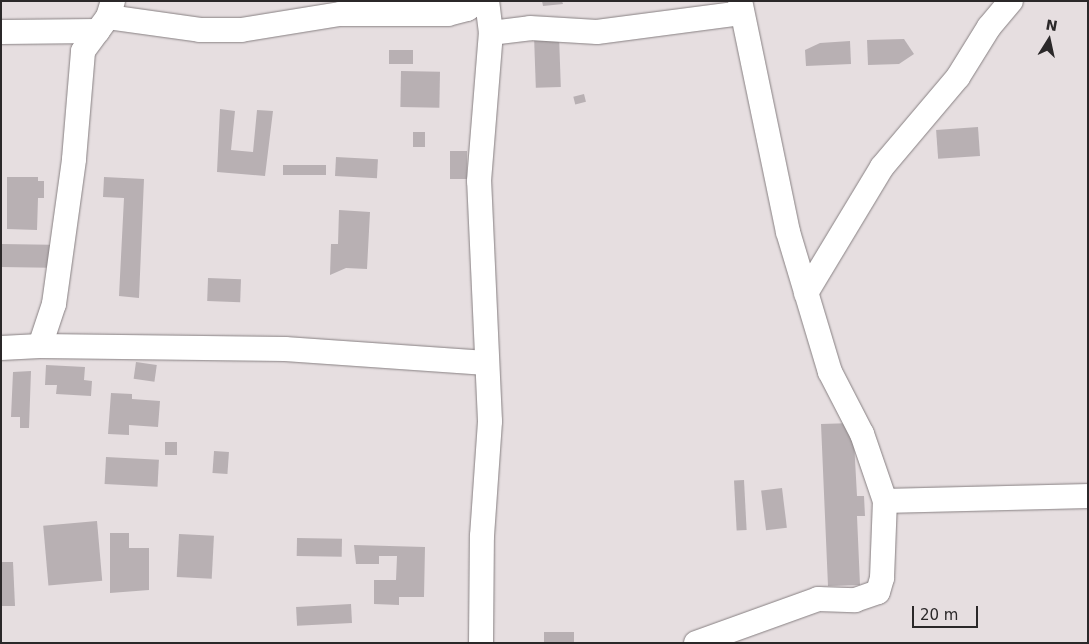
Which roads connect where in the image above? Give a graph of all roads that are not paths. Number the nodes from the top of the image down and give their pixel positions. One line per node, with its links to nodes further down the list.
1 (479, 1): 5 (street)
2 (487, 1): 7 (street)
3 (1011, 1): 8 (street)
4 (741, 7): 7 (street); 8 (street)
5 (106, 17): 6 (street); 9 (street)
6 (1, 32)
7 (491, 33): 11 (street)
8 (806, 293): 13 (street)
9 (40, 346): 10 (street); 11 (street)
10 (1, 348)
11 (488, 363): 14 (street)
12 (1088, 496): 13 (street)
13 (885, 501): 15 (street)
14 (476, 642)
15 (696, 643)

